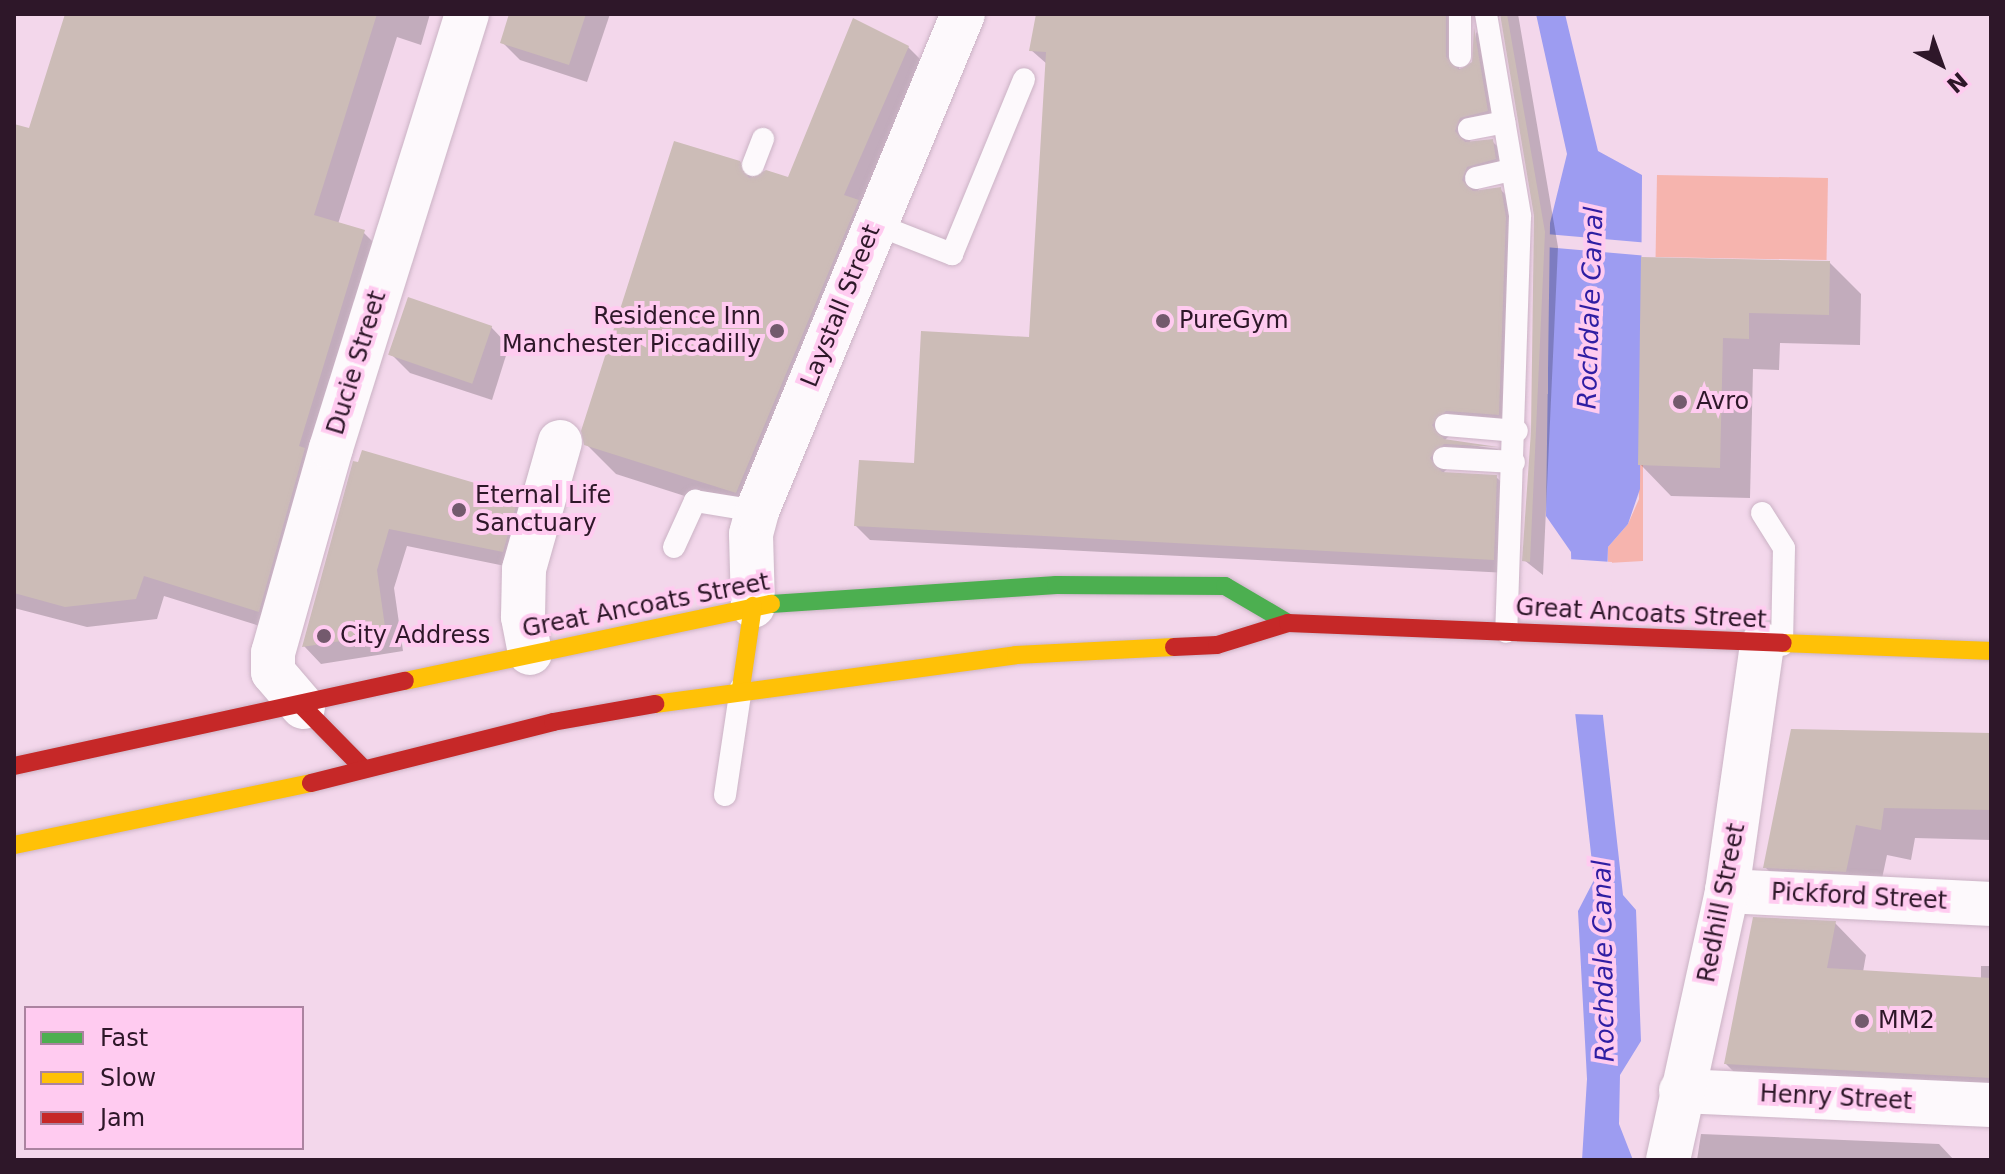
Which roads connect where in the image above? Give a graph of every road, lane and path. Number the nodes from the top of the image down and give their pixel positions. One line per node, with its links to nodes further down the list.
1 (467, 14): 29 (street, Ducie Street)
2 (963, 14): 13 (street, Laystall Street)
3 (1460, 14): 5 (lane)
4 (1486, 14): 7 (lane)
5 (1460, 56)
6 (1024, 79): 13 (lane)
7 (1504, 122): 8 (lane); 11 (lane)
8 (1469, 129)
9 (763, 139): 10 (lane)
10 (753, 165)
11 (1512, 170): 12 (lane); 15 (lane)
12 (1476, 178)
13 (875, 224): 19 (street, Laystall Street)
14 (1446, 425): 15 (lane)
15 (1517, 431): 18 (lane)
16 (560, 442): 27 (street)
17 (1444, 458): 18 (lane)
18 (1514, 462): 24 (lane)
19 (757, 511): 21 (lane); 22 (street, Laystall Street)
20 (1762, 513): 25 (lane)
21 (674, 547)
22 (753, 606): 23 (highway, Great Ancoats Street); 27 (highway, Great Ancoats Street); 28 (highway)
23 (1288, 623): 24 (highway, Great Ancoats Street); 28 (highway, Great Ancoats Street)
24 (1506, 632): 25 (highway, Great Ancoats Street)
25 (1772, 645): 26 (highway, Great Ancoats Street); 34 (street, Redhill Street)
26 (1991, 651)
27 (530, 653): 29 (highway, Great Ancoats Street)
28 (741, 688): 31 (highway, Great Ancoats Street); 32 (lane)
29 (303, 707): 30 (highway, Great Ancoats Street); 31 (highway)
30 (14, 766)
31 (364, 769): 33 (highway, Great Ancoats Street)
32 (725, 795)
33 (14, 845)
34 (1727, 891): 35 (street, Pickford Street); 36 (street, Redhill Street)
35 (1991, 904)
36 (1681, 1091): 37 (street, Henry Street); 38 (street, Redhill Street)
37 (1991, 1105)
38 (1668, 1160)

